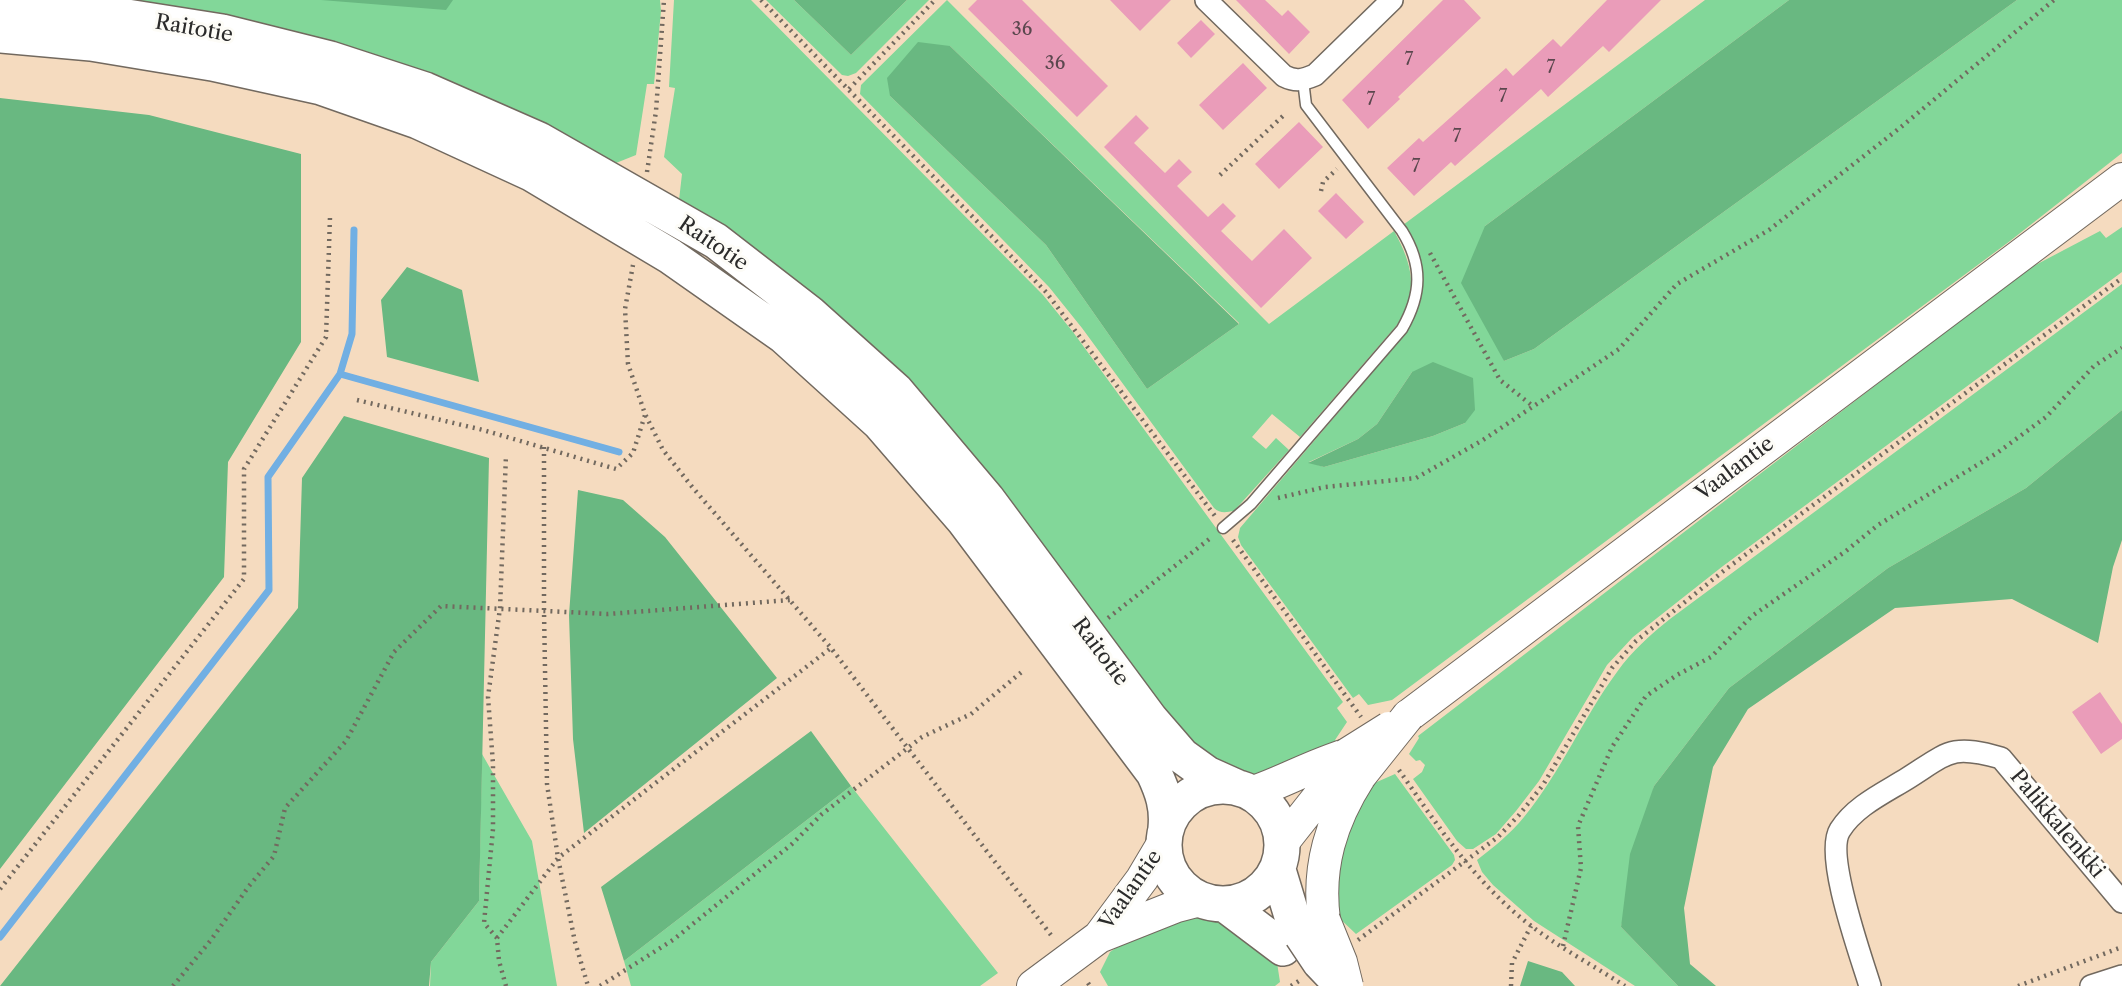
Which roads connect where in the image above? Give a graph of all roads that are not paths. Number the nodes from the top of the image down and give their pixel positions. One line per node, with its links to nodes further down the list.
1 (1206, 0): 5 (street)
2 (1392, 0): 5 (street)
3 (0, 6): 9 (main road, Raitotie)
4 (0, 35): 10 (main road, Raitotie)
5 (1303, 80): 7 (lane)
6 (2122, 179): 8 (street, Vaalantie, bridge)
7 (1223, 528)
8 (1353, 766): 9 (street, Vaalantie); 11 (street, Vaalantie); 14 (street)
9 (1243, 790): 10 (main road); 11 (main road)
10 (1165, 835): 12 (main road); 15 (street, Vaalantie)
11 (1280, 856): 12 (main road); 14 (main road)
12 (1213, 902): 14 (main road); 15 (street, Vaalantie)
13 (2122, 902): 20 (street, Palikkalenkki)
14 (1303, 934): 17 (main road); 19 (main road, bridge)
15 (1099, 937): 18 (street, Vaalantie)
16 (2122, 976): 21 (street)
17 (1315, 979)
18 (1033, 986)
19 (1345, 986)
20 (1870, 986)
21 (2091, 986)

